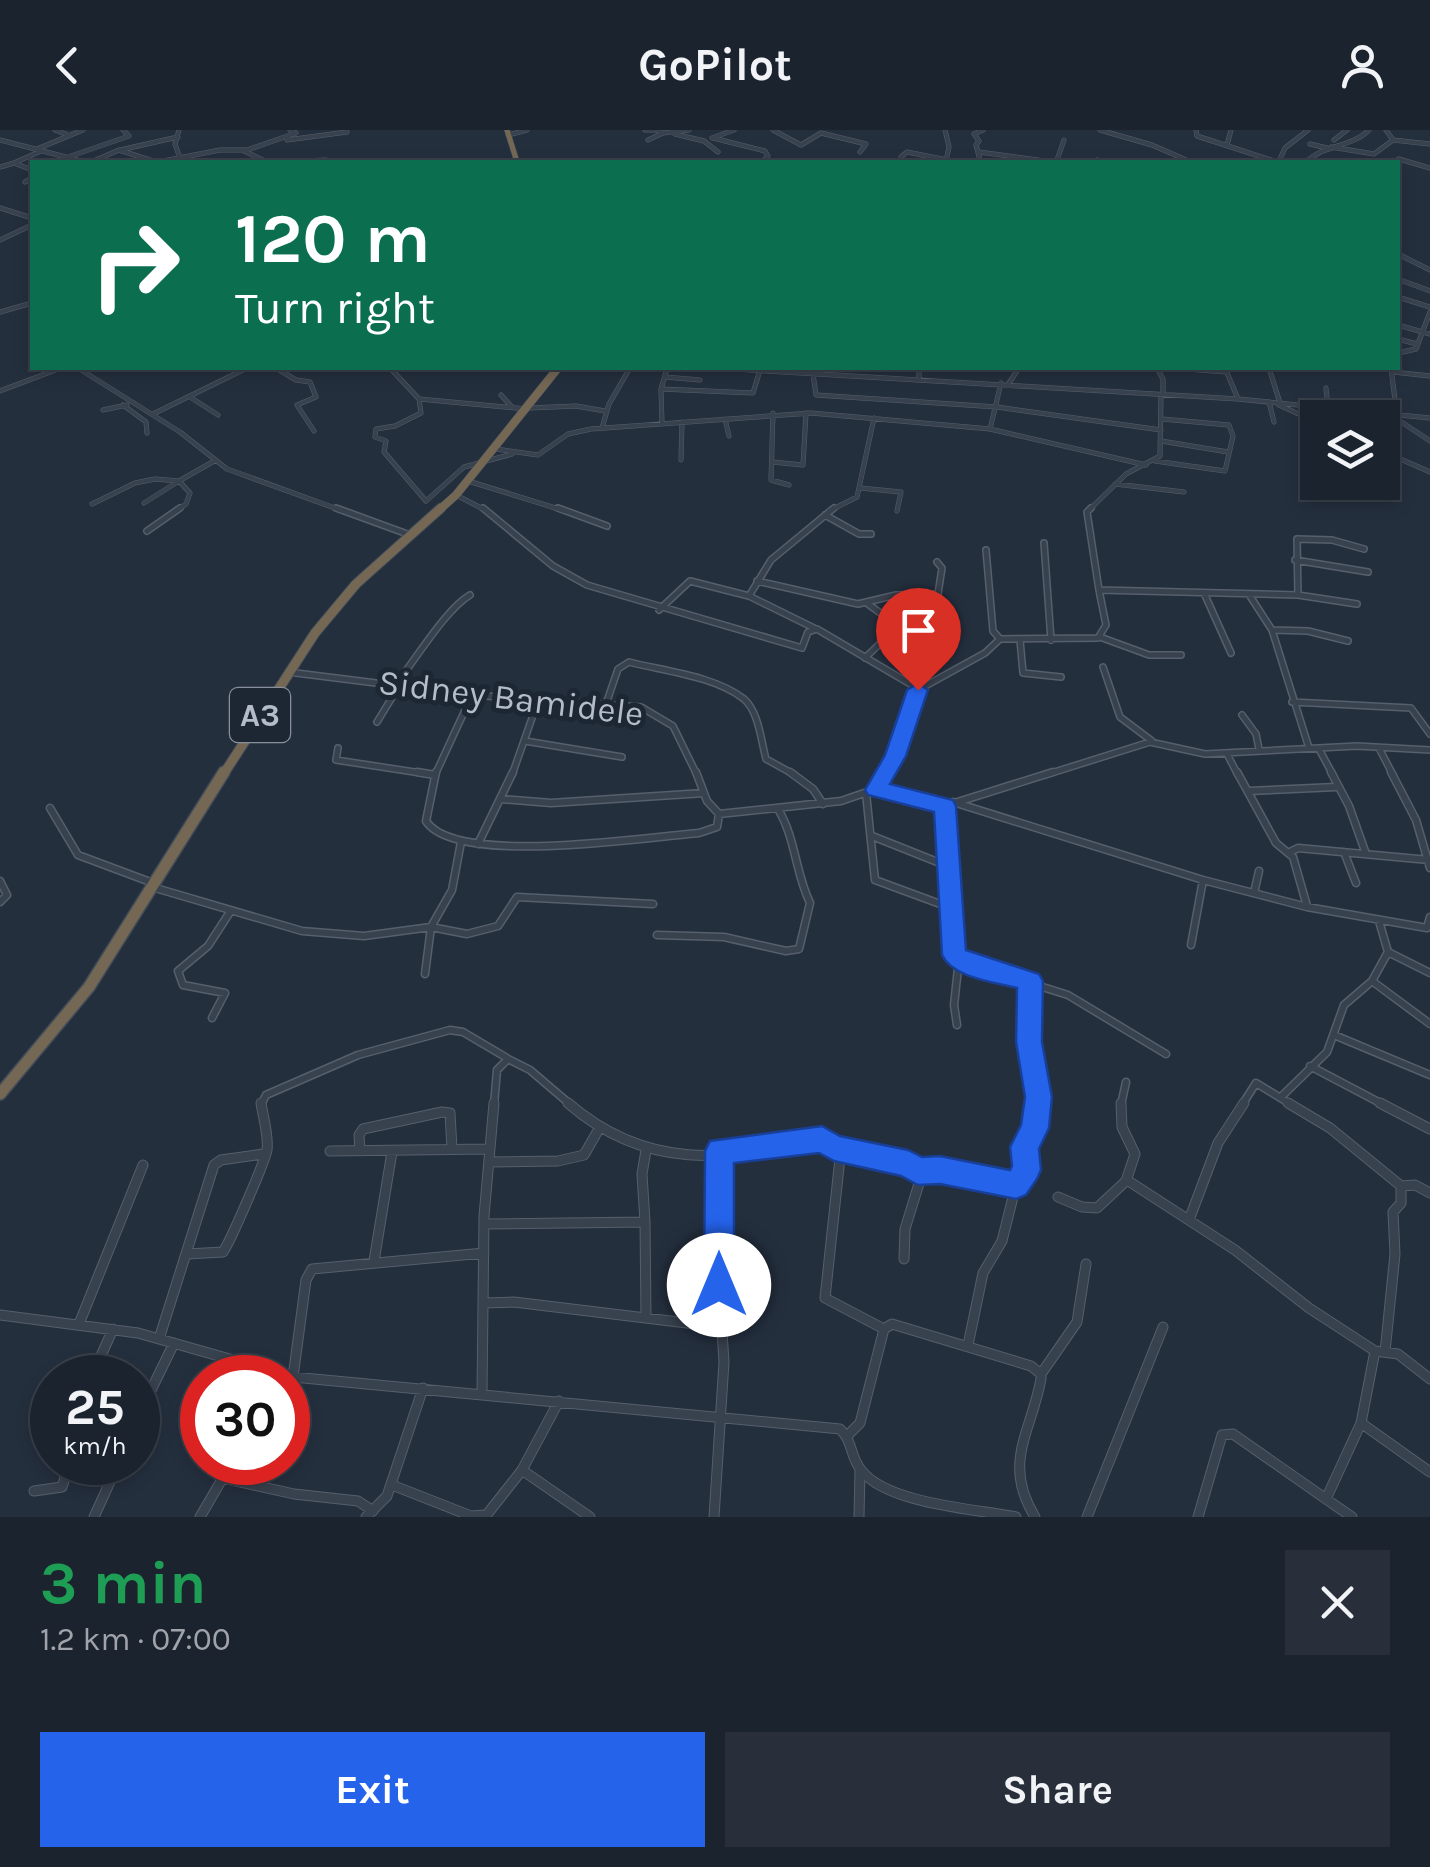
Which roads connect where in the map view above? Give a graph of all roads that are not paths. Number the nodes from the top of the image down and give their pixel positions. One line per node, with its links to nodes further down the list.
1 (55, 130): 26 (street)
2 (83, 130): 26 (street)
3 (122, 130): 52 (street)
4 (180, 130): 27 (street)
5 (290, 130): 31 (street)
6 (527, 130): 23 (street)
7 (646, 130): 8 (street)
8 (656, 130): 24 (street)
9 (689, 130): 25 (street)
10 (733, 130): 29 (street)
11 (773, 130): 28 (street)
12 (851, 130): 28 (street)
13 (945, 130): 62 (street)
14 (982, 130): 48 (street)
15 (1100, 130): 66 (street)
16 (1196, 130): 38 (street)
17 (1231, 130): 38 (street)
18 (1308, 130): 68 (street)
19 (1346, 130): 41 (street)
20 (1369, 130): 41 (street)
21 (1386, 130): 35 (street)
22 (347, 132): 32 (street)
23 (508, 132): 59 (highway)
24 (663, 133): 25 (street); 33 (street)
25 (675, 134): 36 (street)
26 (70, 135): 43 (street)
27 (178, 137): 44 (street); 53 (street)
28 (842, 137): 47 (street)
29 (713, 138): 36 (street); 60 (street)
30 (0, 140): 43 (street)
31 (286, 140): 32 (street); 45 (street)
32 (295, 140): 37 (street)
33 (648, 140)
34 (1064, 140): 65 (street)
35 (1393, 140): 40 (street); 49 (street)
36 (704, 141): 46 (street)
37 (307, 143)
38 (1227, 144): 67 (street)
39 (1310, 144): 41 (street)
40 (1430, 144)
41 (1331, 146): 49 (street); 69 (street)
42 (912, 148): 50 (street)
43 (39, 150): 52 (street); 72 (street)
44 (119, 150): 55 (street); 56 (street)
45 (243, 150): 53 (street); 58 (street)
46 (718, 152)
47 (860, 152)
48 (979, 152): 63 (street); 64 (street)
49 (1364, 153): 70 (street)
50 (920, 155): 51 (street); 61 (street)
51 (901, 157)
52 (67, 158): 54 (street)
53 (180, 158): 57 (street)
54 (76, 160)
55 (96, 160)
56 (151, 160)
57 (168, 160)
58 (263, 160)
59 (516, 160)
60 (764, 160)
61 (942, 160)
62 (946, 160)
63 (980, 160)
64 (1045, 160)
65 (1054, 160)
66 (1187, 160)
67 (1272, 160)
68 (1280, 160)
69 (1309, 160)
70 (1356, 160)
71 (1397, 160): 74 (street)
72 (14, 162): 73 (street); 75 (street)
73 (0, 168)
74 (1430, 168)
75 (30, 169)
76 (30, 179): 77 (street)
77 (25, 182)
78 (0, 208): 79 (street)
79 (30, 217)
80 (30, 226): 82 (street)
81 (0, 231): 82 (street)
82 (12, 234): 83 (street)
83 (0, 240)
84 (1400, 255): 85 (street)
85 (1430, 270)
86 (1403, 282): 87 (street)
87 (1430, 290)
88 (1400, 298): 90 (street)
89 (30, 304): 91 (street)
90 (1430, 310): 93 (street)
91 (0, 312)
92 (1400, 326): 93 (street)
93 (1422, 332): 94 (street); 96 (street)
94 (1430, 334)
95 (1400, 340): 96 (street)
96 (1416, 344): 97 (street)
97 (1400, 354)
98 (55, 370): 127 (street)
99 (81, 370): 138 (street)
100 (243, 370): 130 (street)
101 (281, 370): 161 (street)
102 (392, 370): 131 (street)
103 (557, 370): 141 (highway, A3)
104 (629, 370): 143 (street)
105 (667, 370): 117 (street)
106 (760, 370): 107 (street); 126 (street)
107 (797, 370): 115 (street)
108 (873, 370): 118 (street)
109 (919, 370): 120 (street)
110 (1018, 370): 123 (street)
111 (1158, 370): 128 (street)
112 (1226, 370): 132 (street)
113 (1269, 370): 135 (street)
114 (1392, 370): 116 (street); 134 (street)
115 (813, 374): 118 (street); 140 (street)
116 (1430, 376)
117 (665, 377): 121 (street); 126 (street)
118 (873, 377): 119 (street)
119 (891, 378): 120 (street); 124 (street)
120 (918, 379): 122 (street)
121 (700, 380)
122 (1000, 383): 123 (street); 140 (street)
123 (1008, 384): 128 (street)
124 (892, 388)
125 (1326, 388): 133 (street)
126 (661, 389): 157 (street)
127 (0, 390)
128 (1162, 394): 132 (street); 153 (street)
129 (501, 395): 139 (street)
130 (189, 396): 147 (street); 148 (street)
131 (420, 399): 139 (street); 169 (street)
132 (1238, 399): 135 (street)
133 (1327, 400)
134 (1394, 400)
135 (1274, 402): 137 (street); 146 (street); 156 (street)
136 (123, 405): 138 (street); 142 (street); 162 (street)
137 (1300, 405)
138 (139, 406): 147 (street)
139 (511, 407): 141 (street)
140 (998, 407): 159 (street); 160 (street)
141 (529, 408): 143 (street); 166 (highway, A3)
142 (103, 410)
143 (605, 411): 158 (street)
144 (806, 413): 145 (street); 150 (street); 174 (street)
145 (772, 414): 152 (street); 174 (street)
146 (1300, 414)
147 (152, 415): 171 (street)
148 (218, 416)
149 (1400, 416): 151 (street)
150 (874, 418): 159 (street); 181 (street)
151 (1430, 418)
152 (724, 419): 155 (street); 163 (street)
153 (1162, 419): 160 (street); 167 (street)
154 (1400, 420): 165 (street)
155 (682, 422): 157 (street); 172 (street)
156 (1274, 422)
157 (662, 424): 158 (street)
158 (602, 428): 168 (street)
159 (990, 428): 175 (street)
160 (1162, 430): 164 (street)
161 (314, 431)
162 (147, 433)
163 (729, 436)
164 (1162, 441): 167 (street); 173 (street)
165 (1430, 441)
166 (496, 449): 168 (street); 169 (highway, A3)
167 (1228, 452): 173 (street)
168 (518, 453): 169 (street)
169 (487, 459): 178 (highway, A3)
170 (1400, 459): 176 (street)
171 (216, 460): 177 (street); 191 (street)
172 (681, 460)
173 (1154, 460): 175 (street)
174 (772, 462): 180 (street)
175 (1146, 465): 179 (street)
176 (1430, 472)
177 (179, 481): 184 (street); 185 (street); 189 (street)
178 (468, 482): 183 (highway, A3); 188 (street)
179 (1115, 484): 182 (street); 199 (street)
180 (789, 485)
181 (860, 488): 186 (street); 187 (street)
182 (1184, 492)
183 (456, 495): 191 (highway, A3); 207 (street)
184 (144, 503)
185 (92, 504)
186 (897, 512)
187 (825, 515): 190 (street); 198 (street)
188 (608, 526)
189 (147, 531)
190 (872, 534)
191 (412, 535): 219 (highway, A3)
192 (1044, 543): 213 (street)
193 (1364, 548): 195 (street)
194 (986, 550): 210 (street)
195 (1295, 560): 197 (street); 204 (street)
196 (936, 562): 205 (street)
197 (1368, 572)
198 (757, 582): 202 (street); 205 (street)
199 (1100, 590): 200 (street); 211 (street)
200 (1204, 593): 203 (street); 215 (street)
201 (470, 595): 221 (street)
202 (748, 596): 207 (street); 208 (street)
203 (1250, 596): 204 (street); 209 (street)
204 (1298, 596): 206 (street)
205 (868, 603): 217 (street)
206 (1357, 604)
207 (658, 610): 208 (street)
208 (817, 629): 217 (street)
209 (1272, 630): 214 (street); 225 (street)
210 (1000, 638): 212 (street); 222 (street)
211 (1100, 638): 213 (street); 216 (street)
212 (1020, 640): 213 (street); 220 (street)
213 (1051, 640)
214 (1348, 641)
215 (1231, 653)
216 (1181, 655)
217 (866, 658): 222 (street)
218 (1103, 667): 231 (street)
219 (287, 672): 221 (street, Sidney Bamidele); 264 (highway, A3)
220 (1061, 676)
221 (397, 686): 223 (street, Sidney Bamidele); 228 (street)
222 (918, 690): 242 (street)
223 (472, 695): 224 (street, Sidney Bamidele); 240 (street)
224 (538, 701): 226 (street, Sidney Bamidele); 230 (street)
225 (1292, 702): 229 (street); 234 (street)
226 (606, 704): 244 (street, Sidney Bamidele); 247 (street)
227 (1242, 715): 236 (street)
228 (377, 722)
229 (1430, 734)
230 (526, 741): 239 (street); 246 (street)
231 (1153, 741): 238 (street); 248 (street)
232 (1378, 747): 235 (street); 237 (street); 258 (street)
233 (338, 748): 240 (street)
234 (1309, 749): 235 (street); 236 (street)
235 (1319, 749): 241 (street)
236 (1259, 750): 238 (street)
237 (1430, 750)
238 (1227, 754): 243 (street)
239 (622, 756)
240 (435, 775): 253 (street)
241 (1337, 788): 243 (street); 257 (street)
242 (876, 790): 245 (street); 248 (street)
243 (1250, 791): 255 (street)
244 (704, 793): 246 (street); 251 (street, Sidney Bamidele)
245 (866, 793): 247 (street); 252 (street)
246 (501, 799): 254 (street)
247 (823, 804): 250 (street)
248 (949, 804): 259 (street); 261 (street)
249 (50, 808): 264 (street)
250 (778, 808): 251 (street); 275 (street)
251 (719, 814): 254 (street)
252 (872, 836): 259 (street); 268 (street)
253 (461, 842): 254 (street); 273 (street)
254 (478, 844)
255 (1289, 852): 256 (street); 269 (street)
256 (1344, 852): 257 (street); 263 (street)
257 (1366, 854): 258 (street)
258 (1430, 863)
259 (946, 865): 268 (street)
260 (1259, 871): 265 (street)
261 (1203, 880): 265 (street); 276 (street)
262 (0, 881): 266 (street)
263 (1356, 883)
264 (154, 885): 270 (street); 292 (highway, A3)
265 (1254, 893): 269 (street)
266 (0, 902)
267 (653, 904): 273 (street)
268 (949, 904): 278 (street)
269 (1307, 908): 272 (street)
270 (230, 912): 273 (street); 283 (street)
271 (1430, 917): 274 (street)
272 (1379, 921): 274 (street); 277 (street)
273 (431, 927): 280 (street)
274 (1428, 928)
275 (657, 935)
276 (1191, 945)
277 (1388, 952): 279 (street); 282 (street)
278 (959, 959): 281 (street); 284 (street)
279 (1430, 973)
280 (424, 974)
281 (1030, 981): 287 (street); 309 (street)
282 (1372, 981): 285 (street); 286 (street)
283 (212, 1018)
284 (957, 1024)
285 (1430, 1024)
286 (1334, 1035): 289 (street); 290 (street)
287 (1166, 1054)
288 (503, 1058): 294 (street); 298 (street); 304 (street)
289 (1310, 1066): 293 (street); 295 (street)
290 (1430, 1075)
291 (1126, 1082): 308 (street)
292 (0, 1094)
293 (1282, 1096): 310 (street); 313 (street)
294 (600, 1127): 299 (street); 305 (street)
295 (1430, 1129)
296 (834, 1148): 302 (street); 307 (street); 328 (street)
297 (452, 1149): 298 (street); 301 (street); 303 (street)
298 (490, 1149): 305 (street)
299 (646, 1150): 302 (street); 314 (street)
300 (330, 1151): 301 (street)
301 (360, 1151): 303 (street)
302 (720, 1151): 343 (street)
303 (392, 1152): 319 (street)
304 (262, 1154): 317 (street); 317 (street)
305 (488, 1162): 315 (street)
306 (143, 1165): 324 (street)
307 (918, 1171): 309 (street); 318 (street)
308 (1126, 1181): 312 (street); 313 (street)
309 (1016, 1185): 331 (street)
310 (1401, 1186): 311 (street); 332 (street)
311 (1430, 1193)
312 (1058, 1197)
313 (1188, 1220): 332 (street)
314 (644, 1222): 315 (street); 323 (street)
315 (484, 1224): 316 (street)
316 (484, 1253): 319 (street); 321 (street)
317 (187, 1254): 329 (street)
318 (904, 1259)
319 (374, 1262): 335 (street)
320 (1086, 1264): 337 (street)
321 (483, 1304): 323 (street); 341 (street)
322 (0, 1315): 324 (street)
323 (646, 1318): 325 (street)
324 (79, 1324): 327 (street)
325 (695, 1324)
326 (1163, 1327): 366 (street)
327 (113, 1328): 329 (street); 333 (street)
328 (884, 1329): 331 (street); 345 (street)
329 (159, 1339): 330 (street)
330 (174, 1343): 334 (street); 336 (street)
331 (968, 1345): 337 (street)
332 (1380, 1352): 339 (street); 344 (street)
333 (101, 1355)
334 (213, 1355)
335 (295, 1355)
336 (160, 1372)
337 (1040, 1374): 357 (street)
338 (310, 1379): 340 (street)
339 (1430, 1379)
340 (422, 1388): 341 (street); 353 (street)
341 (482, 1394): 342 (street)
342 (558, 1401): 343 (street); 346 (street)
343 (718, 1418): 345 (street); 363 (street)
344 (1360, 1423): 348 (street); 355 (street)
345 (848, 1434): 347 (street)
346 (522, 1470): 359 (street); 362 (street)
347 (860, 1470): 356 (street); 364 (street)
348 (1430, 1472)
349 (63, 1485): 354 (street)
350 (109, 1485): 360 (street)
351 (218, 1485): 361 (street)
352 (247, 1485): 353 (street)
353 (392, 1486): 358 (street)
354 (34, 1491)
355 (1326, 1499): 367 (street); 368 (street)
356 (990, 1514): 357 (street)
357 (1022, 1514): 365 (street)
358 (471, 1516): 359 (street)
359 (486, 1516)
360 (94, 1517)
361 (200, 1517)
362 (590, 1517)
363 (714, 1517)
364 (859, 1517)
365 (1035, 1517)
366 (1087, 1517)
367 (1198, 1517)
368 (1352, 1517)

